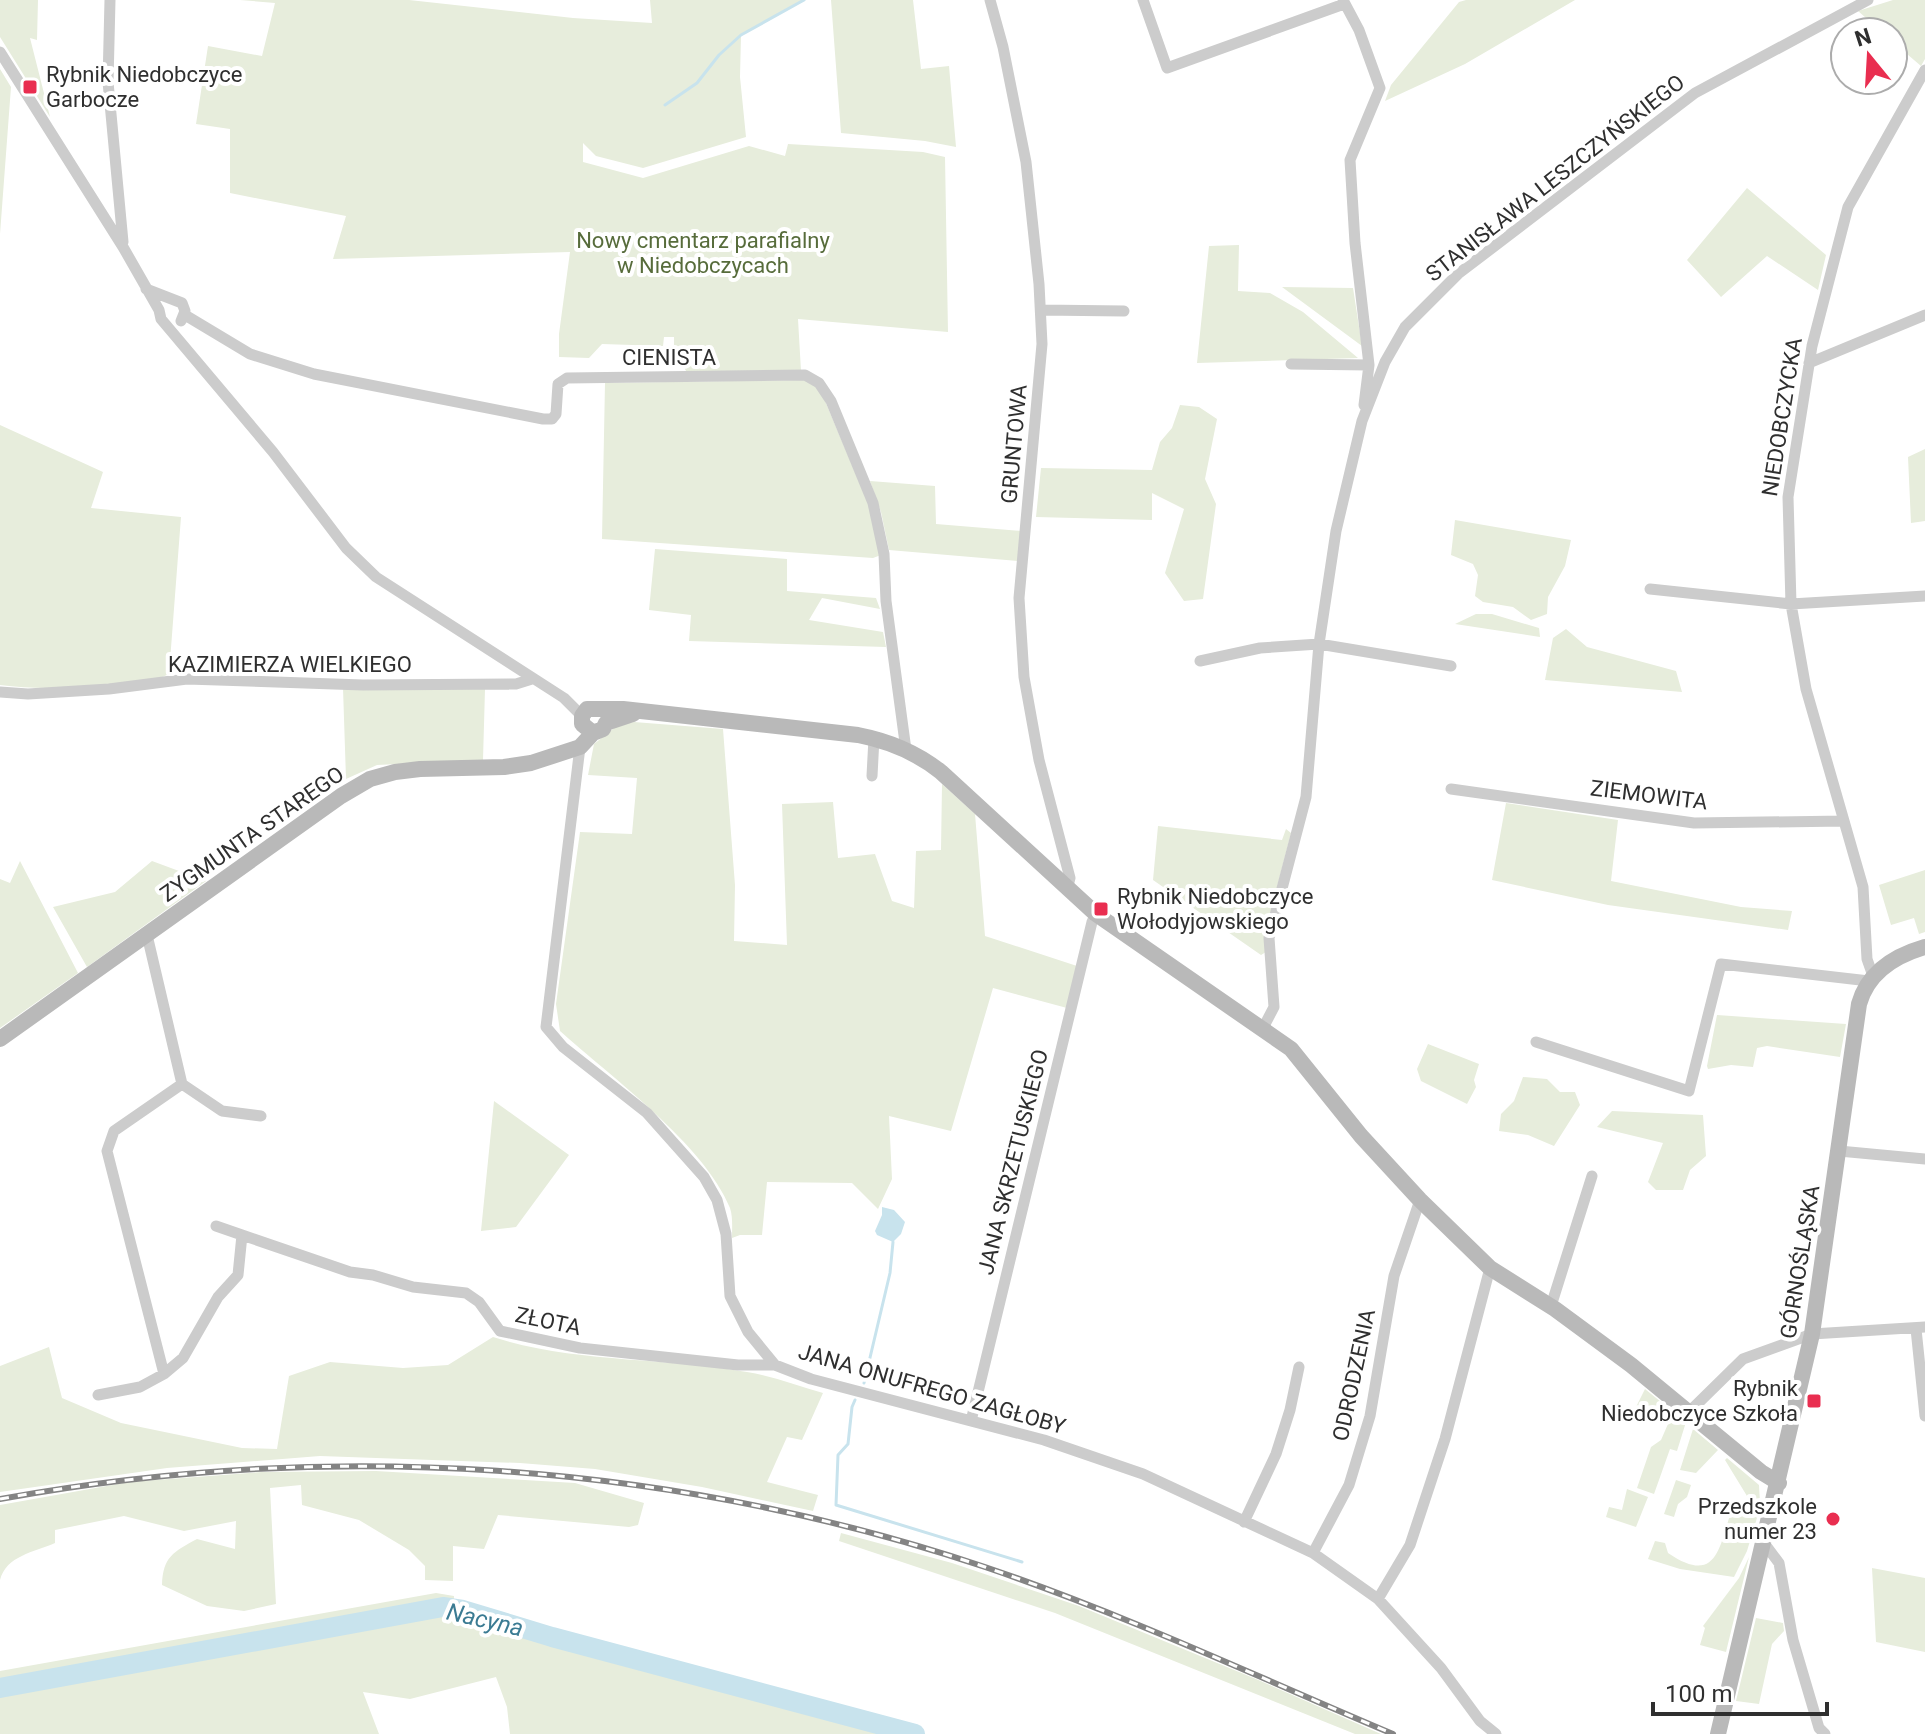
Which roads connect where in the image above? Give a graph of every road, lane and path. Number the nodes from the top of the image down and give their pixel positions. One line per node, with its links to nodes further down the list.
1 (110, 0): 8 (street)
2 (990, 0): 12 (street, GRUNTOWA)
3 (1143, 0): 5 (street)
4 (1868, 0): 21 (street, STANISŁAWA LESZCZYŃSKIEGO)
5 (1344, 2): 20 (street)
6 (0, 52): 8 (street)
7 (1925, 70): 18 (street, NIEDOBCZYCKA)
8 (123, 247): 9 (street)
9 (146, 289): 10 (street); 11 (street)
10 (171, 299): 11 (street); 15 (street)
11 (159, 310): 16 (street)
12 (1041, 310): 13 (street); 38 (street, GRUNTOWA)
13 (1124, 311)
14 (1925, 315): 18 (street)
15 (183, 319): 16 (street); 17 (street); 33 (street, CIENISTA)
16 (168, 324): 17 (street)
17 (193, 356): 28 (street)
18 (1809, 363): 24 (street, NIEDOBCZYCKA)
19 (1291, 364): 20 (street)
20 (1369, 365): 21 (street)
21 (1362, 421): 25 (street, STANISŁAWA LESZCZYŃSKIEGO)
22 (1650, 589): 24 (street)
23 (1925, 596): 24 (street)
24 (1791, 604): 37 (street, NIEDOBCZYCKA)
25 (1319, 644): 26 (street); 27 (street); 43 (street, STANISŁAWA LESZCZYŃSKIEGO)
26 (1200, 661)
27 (1451, 666)
28 (532, 679): 29 (street, KAZIMIERZA WIELKIEGO); 30 (street)
29 (0, 692)
30 (593, 719): 31 (street); 32 (street); 34 (street)
31 (874, 738): 33 (street); 35 (street)
32 (580, 747): 34 (street, ZYGMUNTA STAREGO); 58 (street, JANA ONUFREGO ZAGŁOBY)
33 (906, 750): 38 (street)
34 (562, 751): 40 (street, ZYGMUNTA STAREGO)
35 (872, 776)
36 (1451, 789): 37 (street, ZIEMOWITA)
37 (1844, 821): 42 (street, NIEDOBCZYCKA)
38 (1067, 890): 39 (street)
39 (1096, 914): 43 (street); 64 (street, JANA SKRZETUSKIEGO)
40 (147, 935): 44 (street, ZYGMUNTA STAREGO); 46 (street)
41 (1925, 947): 42 (street)
42 (1871, 978): 45 (street); 48 (street, GÓRNOŚLĄSKA)
43 (1262, 1030): 51 (street)
44 (0, 1039)
45 (1536, 1042)
46 (182, 1084): 47 (street); 60 (street)
47 (261, 1116)
48 (1839, 1151): 49 (street); 57 (street, GÓRNOŚLĄSKA)
49 (1925, 1159)
50 (1592, 1176): 55 (street)
51 (1420, 1200): 54 (street); 68 (street, ODRODZENIA)
52 (216, 1226): 53 (street, ZŁOTA)
53 (242, 1235): 58 (street, ZŁOTA); 60 (street)
54 (1490, 1268): 55 (street); 69 (street)
55 (1551, 1306): 62 (street)
56 (1921, 1328): 57 (street); 63 (street)
57 (1812, 1334): 62 (street); 65 (street, GÓRNOŚLĄSKA)
58 (775, 1365): 64 (street, JANA ONUFREGO ZAGŁOBY)
59 (1299, 1367): 66 (street)
60 (164, 1374): 61 (street)
61 (98, 1395)
62 (1689, 1412): 65 (street)
63 (1925, 1416)
64 (971, 1421): 66 (street, JANA ONUFREGO ZAGŁOBY)
65 (1779, 1483): 67 (street, GÓRNOŚLĄSKA)
66 (1244, 1522): 68 (street, JANA ONUFREGO ZAGŁOBY)
67 (1764, 1543): 71 (street, GÓRNOŚLĄSKA); 72 (street)
68 (1313, 1553): 69 (street, JANA ONUFREGO ZAGŁOBY)
69 (1378, 1599): 70 (street, JANA ONUFREGO ZAGŁOBY)
70 (1496, 1734)
71 (1718, 1734)
72 (1825, 1734)

